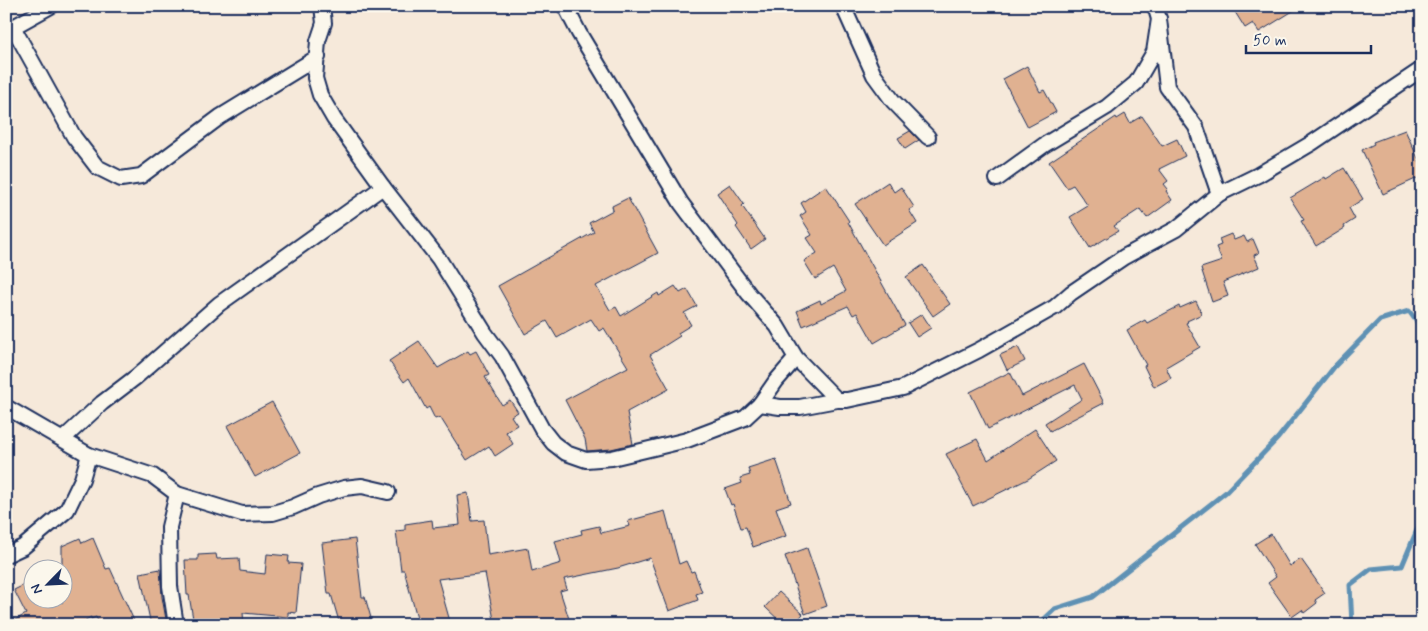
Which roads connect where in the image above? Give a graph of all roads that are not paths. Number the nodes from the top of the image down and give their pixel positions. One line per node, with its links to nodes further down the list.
1 (50, 6): 6 (street)
2 (322, 6): 7 (street)
3 (565, 6): 13 (street)
4 (843, 6): 9 (street)
5 (1157, 13): 10 (street); 12 (street)
6 (10, 29): 7 (street)
7 (318, 58): 11 (street)
8 (1422, 69): 12 (street)
9 (928, 137)
10 (997, 179)
11 (383, 187): 15 (street); 17 (street)
12 (1219, 194): 14 (street)
13 (796, 358): 14 (street); 15 (street)
14 (837, 400): 15 (street)
15 (760, 404)
16 (6, 407): 17 (street)
17 (63, 439): 18 (street)
18 (89, 455): 20 (street); 21 (street)
19 (388, 492): 20 (street)
20 (177, 494): 22 (street)
21 (6, 555)
22 (176, 625)

